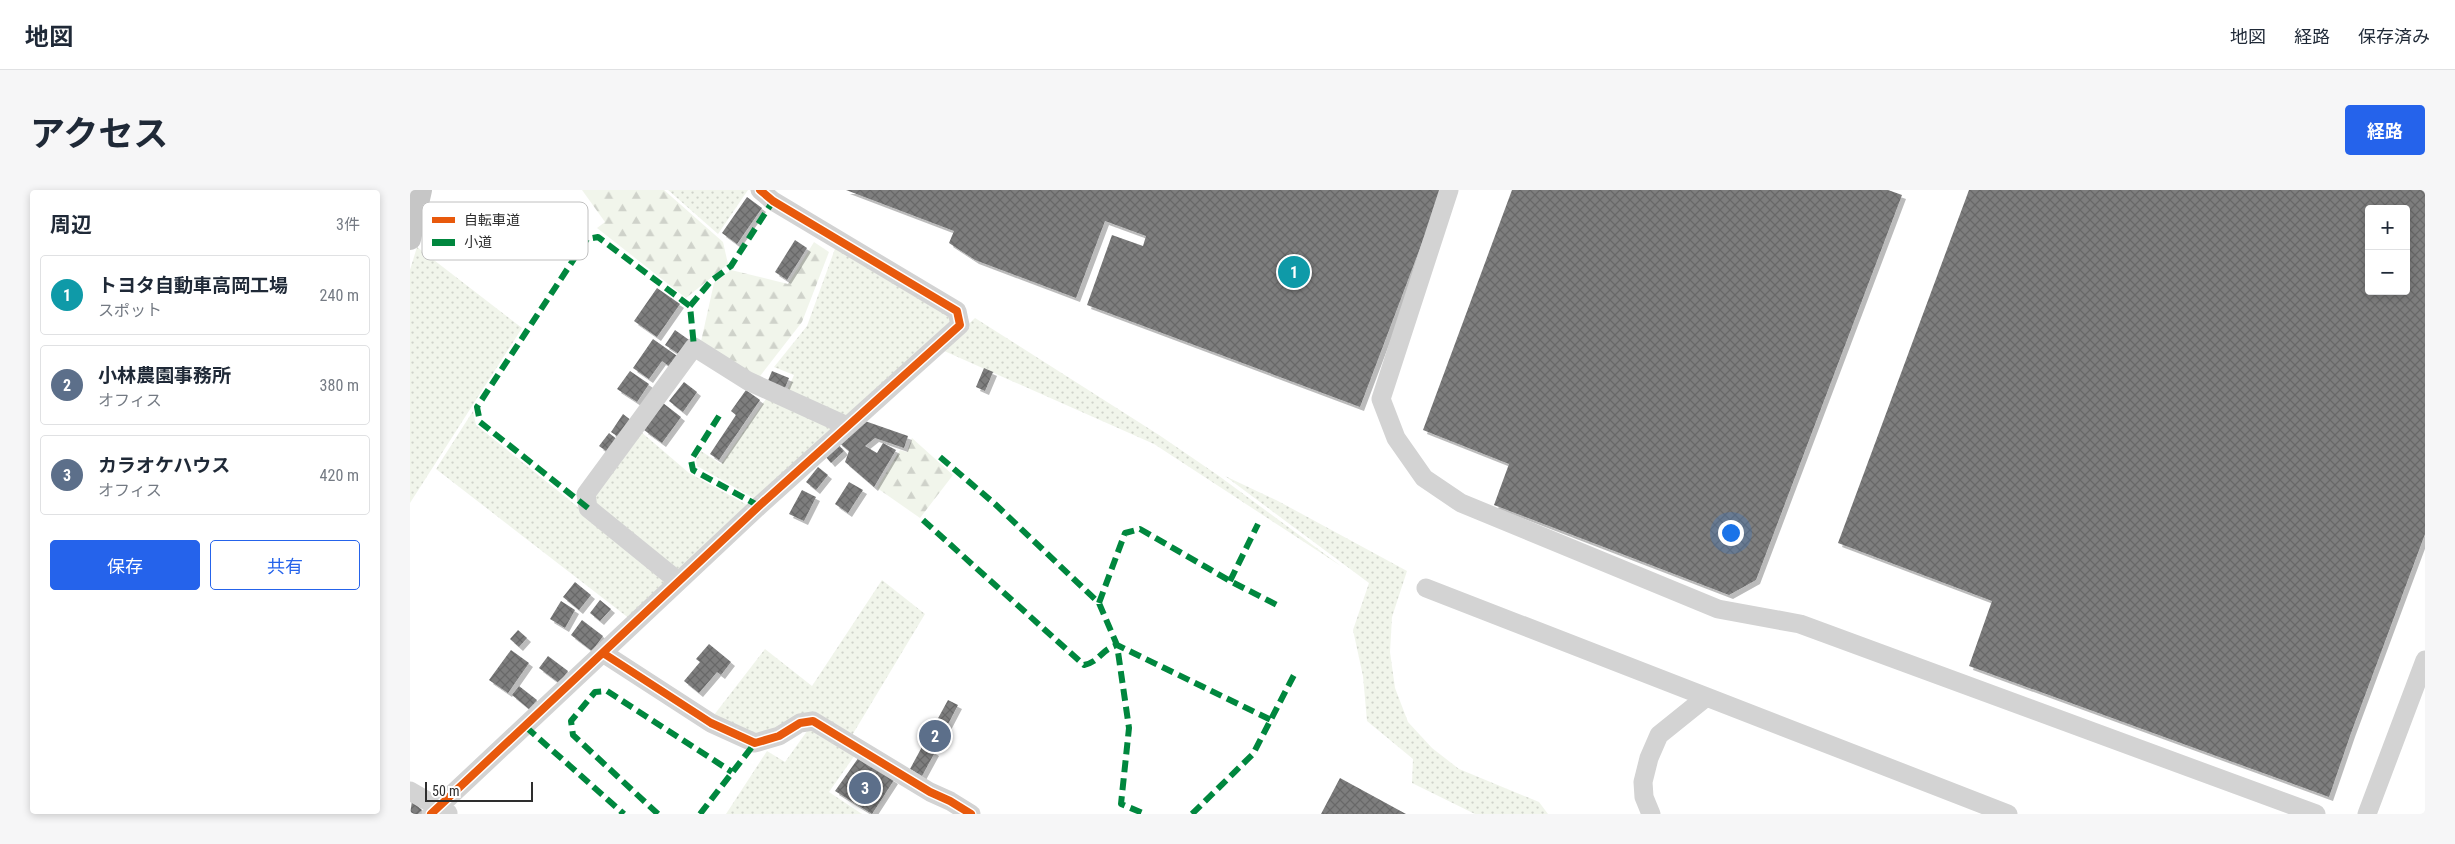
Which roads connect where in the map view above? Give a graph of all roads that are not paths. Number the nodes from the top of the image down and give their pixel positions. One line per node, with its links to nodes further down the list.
1 (421, 190): 4 (main road)
2 (760, 190): 5 (street)
3 (1449, 190): 16 (street)
4 (410, 239)
5 (847, 426): 6 (street); 6 (street)
6 (678, 581): 8 (street)
7 (1426, 588): 10 (street)
8 (603, 653): 12 (street); 13 (street)
9 (2425, 660): 17 (street)
10 (1705, 698): 14 (street); 15 (street)
11 (410, 791): 12 (street)
12 (440, 811)
13 (971, 814)
14 (1651, 814)
15 (2008, 814)
16 (2316, 814)
17 (2367, 814)

